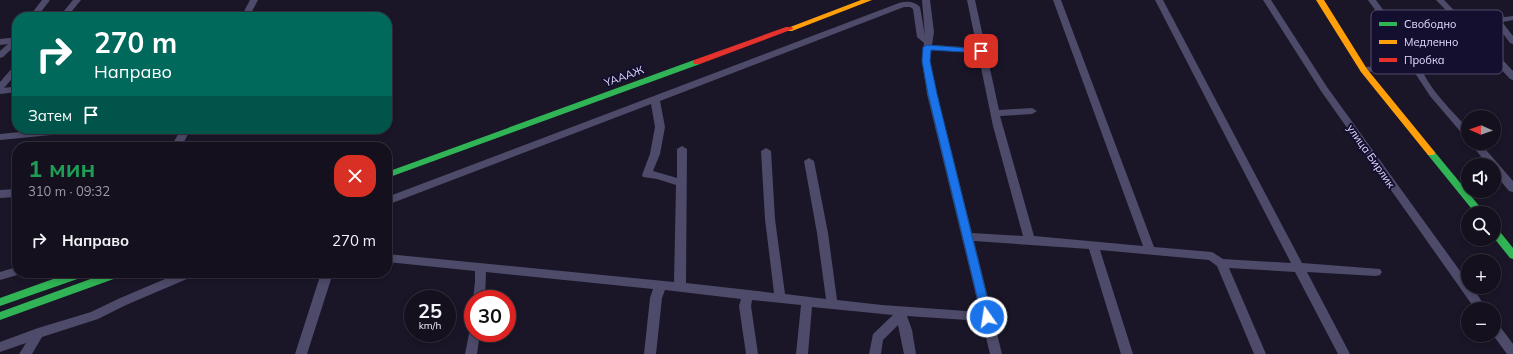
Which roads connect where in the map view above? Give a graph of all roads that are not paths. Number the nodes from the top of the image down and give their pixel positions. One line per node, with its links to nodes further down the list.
1 (46, 0): 17 (street)
2 (77, 0): 18 (street)
3 (254, 0): 19 (street)
4 (841, 0): 14 (main road)
5 (868, 0): 50 (main road, ҮАААЖ)
6 (926, 0): 27 (street)
7 (971, 0): 28 (street)
8 (1057, 0): 62 (street)
9 (1160, 0): 67 (street)
10 (1267, 0): 82 (street, улица Бирлик)
11 (1320, 0): 31 (main road)
12 (1372, 0): 15 (street)
13 (1440, 0): 16 (street)
14 (819, 8)
15 (1379, 10)
16 (1450, 10)
17 (37, 12)
18 (67, 12)
19 (248, 12)
20 (1513, 18): 21 (street)
21 (1503, 19)
22 (1503, 29): 24 (street)
23 (12, 41): 25 (street)
24 (1513, 41)
25 (0, 42)
26 (12, 44): 29 (street)
27 (927, 45): 28 (street); 39 (street); 58 (street)
28 (981, 51): 41 (street)
29 (0, 55)
30 (1503, 66): 35 (street)
31 (1364, 70): 32 (street); 57 (main road)
32 (1371, 70)
33 (12, 74): 36 (street)
34 (1420, 74): 42 (street)
35 (1513, 77)
36 (0, 88)
37 (12, 90): 38 (street)
38 (0, 91)
39 (655, 100): 52 (street); 56 (street)
40 (1032, 111): 41 (street)
41 (996, 113): 59 (street)
42 (1461, 127)
43 (31, 134): 44 (street)
44 (0, 137)
45 (682, 149): 52 (street)
46 (1481, 150): 48 (street)
47 (766, 151): 79 (street)
48 (1488, 158)
49 (809, 161): 83 (street)
50 (392, 172)
51 (1501, 173): 53 (street)
52 (681, 184): 76 (street)
53 (1513, 188)
54 (12, 193): 55 (street)
55 (0, 194)
56 (392, 199)
57 (1474, 206)
58 (968, 236): 59 (street); 86 (street)
59 (1030, 240): 61 (street)
60 (1501, 240): 63 (main road)
61 (1093, 245): 62 (street); 101 (street)
62 (1150, 250): 65 (street)
63 (1513, 255)
64 (392, 258): 66 (street)
65 (1221, 263): 67 (street); 102 (street)
66 (480, 267): 75 (street); 77 (street)
67 (1300, 269): 69 (street); 103 (street)
68 (12, 272): 70 (street)
69 (1376, 272)
70 (0, 276)
71 (68, 278): 80 (main road)
72 (104, 278): 85 (main road)
73 (178, 278): 87 (street)
74 (325, 278): 93 (street)
75 (662, 285): 76 (street); 95 (street)
76 (680, 287): 78 (street)
77 (480, 290)
78 (747, 296): 79 (street); 96 (street)
79 (780, 299): 81 (street)
80 (0, 302)
81 (807, 302): 83 (street); 97 (street)
82 (1476, 302)
83 (832, 305): 84 (street)
84 (901, 314): 86 (street); 98 (street); 99 (street)
85 (0, 316)
86 (987, 317): 100 (street)
87 (38, 333): 90 (street); 92 (street)
88 (1501, 337): 91 (street)
89 (473, 342): 94 (street)
90 (0, 347)
91 (1513, 353)
92 (25, 354)
93 (301, 354)
94 (471, 354)
95 (650, 354)
96 (752, 354)
97 (802, 354)
98 (875, 354)
99 (910, 354)
100 (996, 354)
101 (1127, 354)
102 (1260, 354)
103 (1344, 354)

